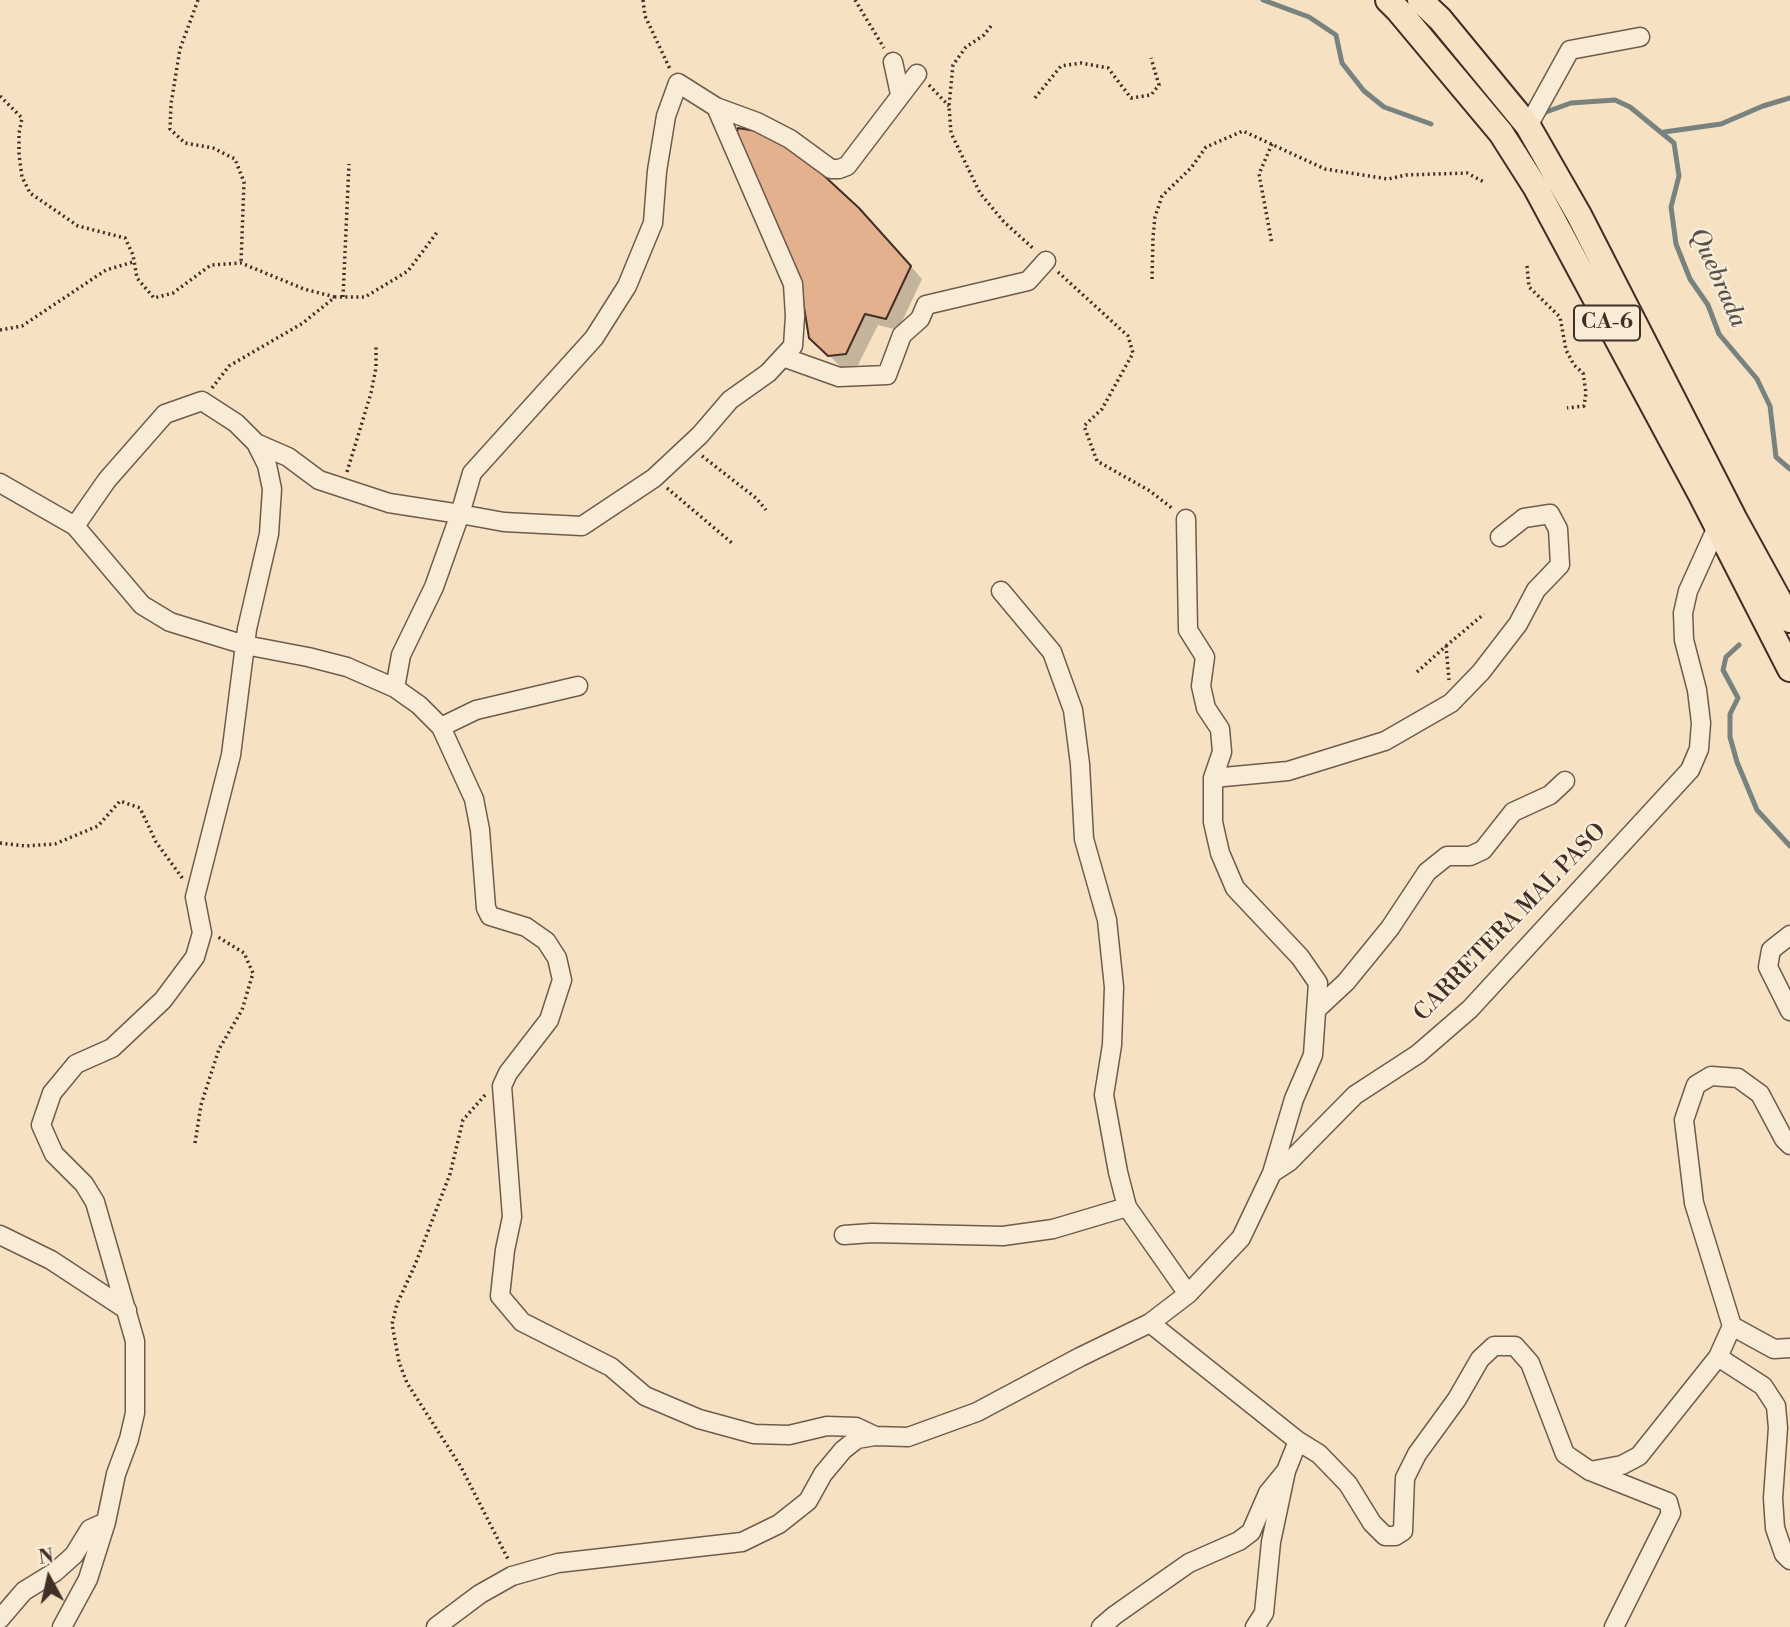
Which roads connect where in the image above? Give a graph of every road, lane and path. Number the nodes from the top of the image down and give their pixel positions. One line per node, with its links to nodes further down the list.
1 (198, 0): 23 (path)
2 (643, 0): 10 (path)
3 (1388, 0): 41 (highway, CA-6)
4 (1420, 0): 15 (highway, CA-6)
5 (991, 26): 21 (path)
6 (1640, 37): 15 (street)
7 (1151, 58): 13 (path)
8 (893, 62): 11 (street)
9 (917, 74): 11 (street)
10 (678, 83): 14 (street); 39 (street)
11 (900, 94): 14 (street)
12 (0, 96): 22 (path)
13 (1035, 97)
14 (716, 107): 30 (street)
15 (1528, 127): 41 (highway, CA-6)
16 (1272, 144): 18 (path); 20 (path); 25 (path)
17 (349, 164): 27 (path)
18 (1484, 182)
19 (438, 232): 27 (path)
20 (1272, 244)
21 (1046, 261): 30 (street); 40 (path)
22 (134, 262): 23 (path); 28 (path)
23 (242, 262): 26 (path)
24 (1527, 266): 32 (path)
25 (1152, 279)
26 (335, 297): 27 (path); 31 (path)
27 (343, 297)
28 (0, 330)
29 (376, 347): 37 (path)
30 (783, 356): 34 (street)
31 (202, 401): 33 (street); 42 (street)
32 (1567, 408)
33 (256, 443): 37 (street); 48 (street)
34 (689, 446): 35 (street); 38 (path)
35 (654, 478): 39 (street); 44 (path)
36 (0, 484): 42 (street)
37 (342, 488): 39 (street)
38 (766, 510)
39 (460, 514): 53 (street)
40 (1186, 519): 56 (street)
41 (1726, 522): 47 (highway, CA-6); 50 (highway, CA-6); 67 (street, CARRETERA MAL PASO)
42 (75, 526): 48 (street)
43 (1500, 537): 54 (street)
44 (732, 543)
45 (1001, 591): 68 (street)
46 (1484, 614): 49 (path)
47 (1790, 620)
48 (245, 645): 53 (street); 59 (street)
49 (1446, 646): 51 (path); 54 (path)
50 (1790, 669)
51 (1417, 672)
52 (578, 686): 55 (street)
53 (395, 688): 55 (street)
54 (1451, 703): 56 (street)
55 (441, 727): 64 (street)
56 (1213, 778): 62 (street)
57 (1566, 781): 62 (street)
58 (0, 843): 59 (path)
59 (195, 897): 60 (street)
60 (202, 933): 65 (path); 72 (street)
61 (1790, 935): 63 (street)
62 (1316, 1010): 67 (street)
63 (1790, 1011)
64 (502, 1086): 77 (street); 83 (path)
65 (195, 1143)
66 (1790, 1145): 74 (street)
67 (1272, 1173): 71 (street, CARRETERA MAL PASO)
68 (1127, 1207): 69 (street); 71 (street)
69 (844, 1234)
70 (0, 1235): 72 (street)
71 (1188, 1294): 73 (street, CARRETERA MAL PASO)
72 (127, 1310): 81 (street)
73 (1150, 1323): 77 (street, CARRETERA MAL PASO); 78 (street)
74 (1732, 1326): 75 (street); 76 (street)
75 (1790, 1348)
76 (1718, 1357): 80 (street); 82 (street)
77 (875, 1436): 83 (street, CARRETERA MAL PASO)
78 (1298, 1441): 79 (street); 80 (street)
79 (1286, 1471): 87 (street); 88 (street)
80 (1590, 1471): 89 (street)
81 (106, 1522): 84 (street); 85 (street)
82 (1790, 1560)
83 (512, 1576): 86 (street, CARRETERA MAL PASO)
84 (0, 1619)
85 (62, 1627)
86 (436, 1627)
87 (1101, 1627)
88 (1255, 1627)
89 (1614, 1627)

